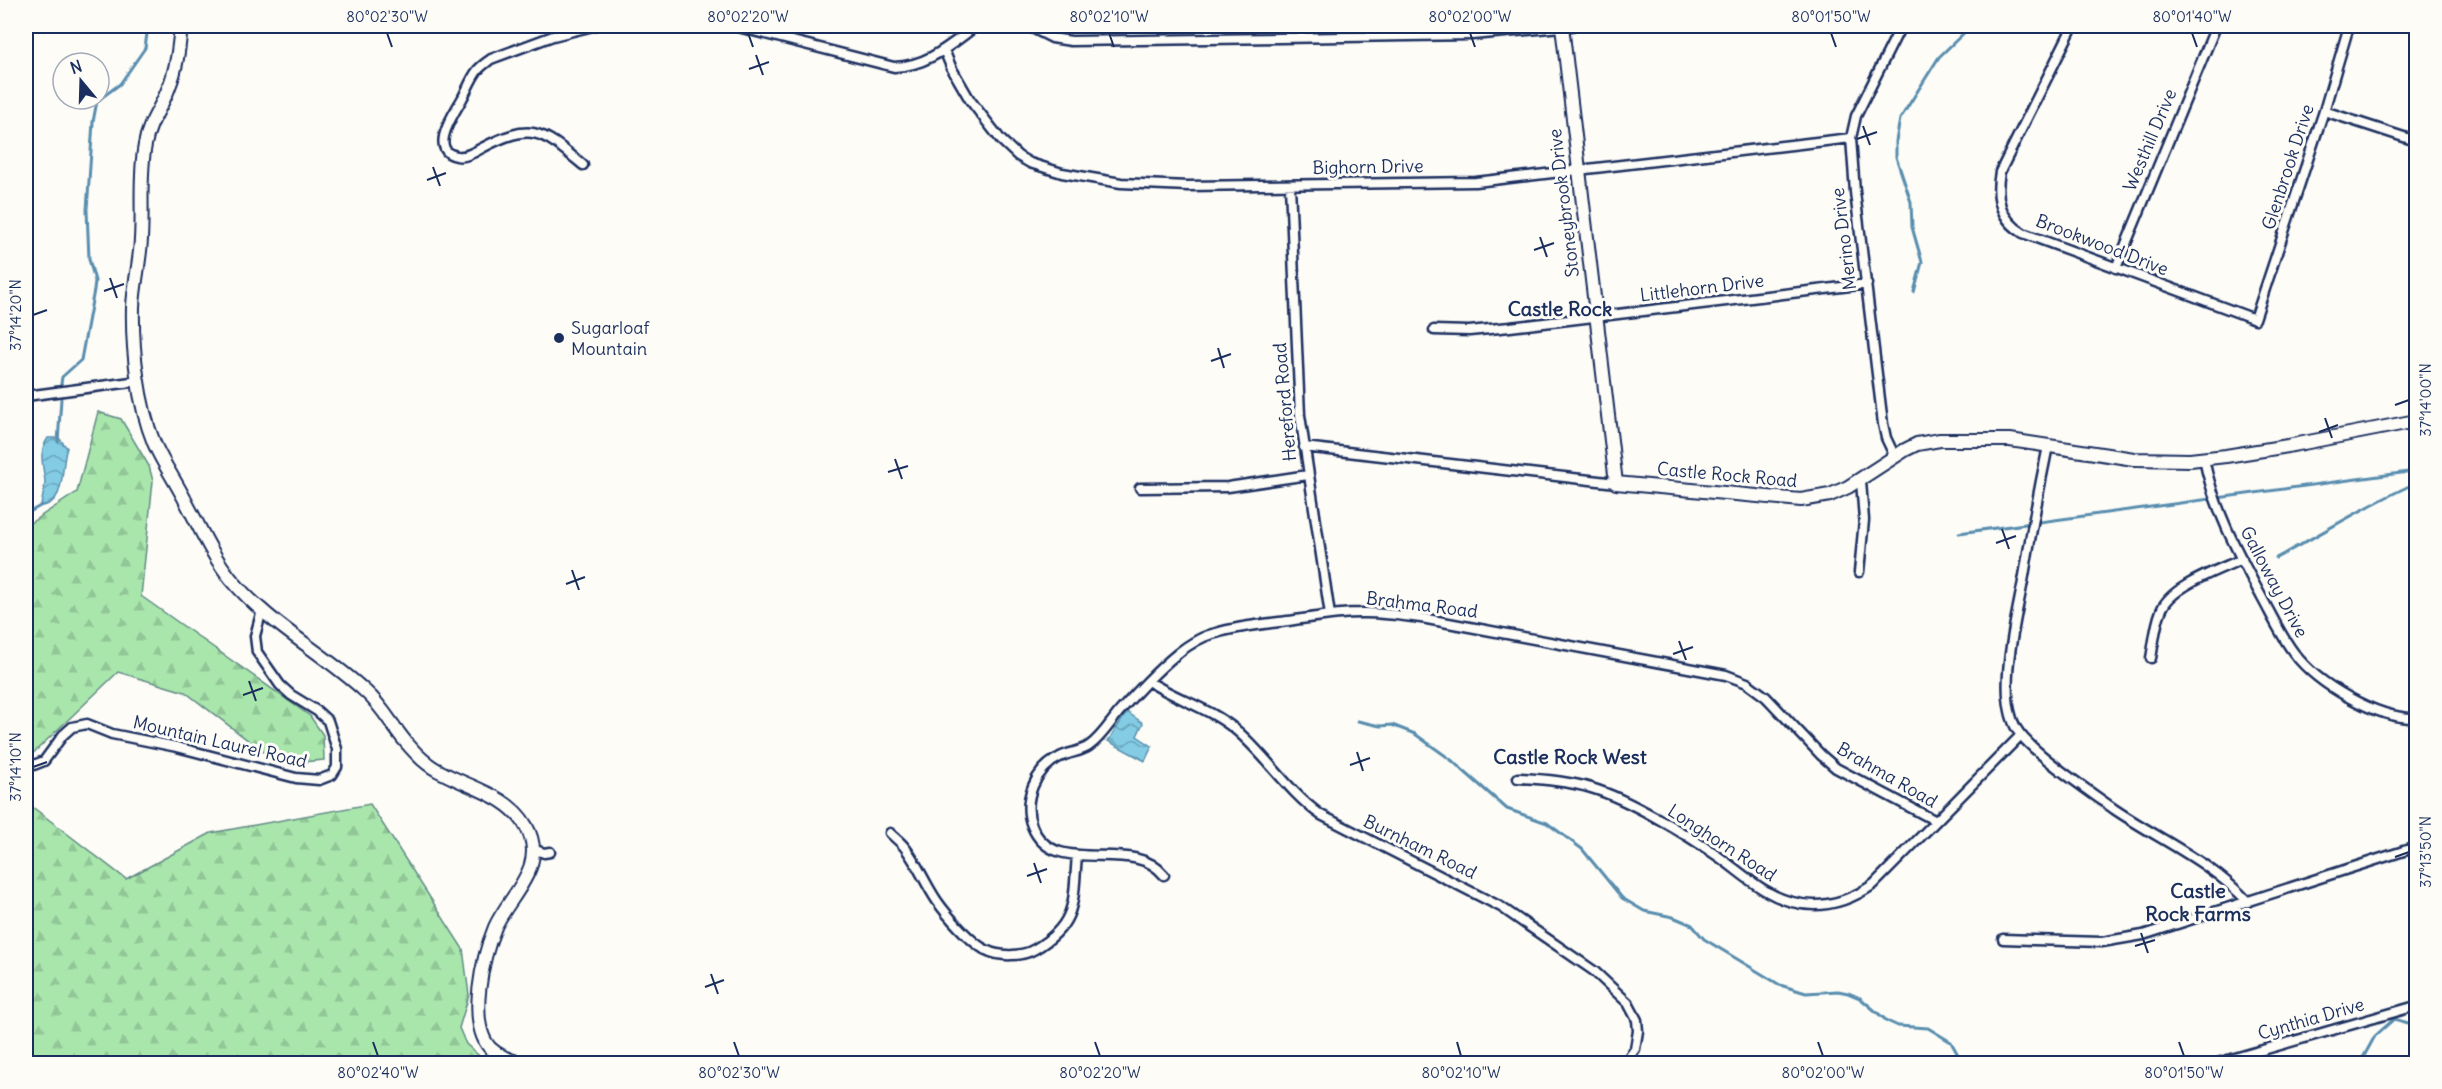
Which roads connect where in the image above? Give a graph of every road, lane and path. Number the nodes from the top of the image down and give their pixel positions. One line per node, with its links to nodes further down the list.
1 (181, 26): 23 (street)
2 (593, 26): 15 (street)
3 (734, 26): 11 (street)
4 (976, 26): 11 (street)
5 (1028, 26): 6 (street)
6 (1565, 26): 16 (street, Stoneybrook Drive)
7 (1901, 26): 13 (street, Merino Drive)
8 (2073, 26): 18 (street, Brookwood Drive)
9 (2216, 26): 18 (street, Westhill Drive)
10 (2349, 26): 12 (street, Glenbrook Drive)
11 (944, 50): 17 (street, Bighorn Drive)
12 (2324, 111): 14 (street); 21 (street, Glenbrook Drive)
13 (1851, 138): 16 (street, Bighorn Drive); 19 (street, Merino Drive)
14 (2416, 141)
15 (583, 165)
16 (1579, 171): 17 (street, Bighorn Drive); 20 (street, Stoneybrook Drive)
17 (1290, 184): 27 (street, Hereford Road)
18 (2116, 268): 21 (street, Brookwood Drive)
19 (1866, 284): 20 (street, Littlehorn Drive); 28 (street, Merino Drive)
20 (1596, 317): 22 (street, Littlehorn Drive); 32 (street, Stoneybrook Drive)
21 (2255, 319)
22 (1434, 330)
23 (139, 381): 24 (street); 36 (street)
24 (26, 396)
25 (2416, 421): 29 (street, Castle Rock Road)
26 (2048, 446): 28 (street, Castle Rock Road); 29 (street, Castle Rock Road); 41 (street)
27 (1304, 447): 30 (street, Hereford Road); 32 (street, Castle Rock Road)
28 (1894, 457): 31 (street, Castle Rock Road)
29 (2204, 459): 34 (street, Galloway Drive)
30 (1308, 475): 33 (street); 37 (street, Hereford Road)
31 (1861, 481): 32 (street, Castle Rock Road); 35 (street)
32 (1616, 483)
33 (1140, 488)
34 (2242, 559): 38 (street); 40 (street, Galloway Drive)
35 (1859, 572)
36 (262, 610): 42 (street, Mountain Laurel Road); 47 (street)
37 (1330, 615): 39 (street, Brahma Road); 44 (street, Brahma Road)
38 (2151, 658)
39 (1148, 681): 49 (street, Brahma Road); 55 (street, Burnham Road)
40 (2416, 718)
41 (2021, 735): 44 (street, Longhorn Road); 51 (street)
42 (26, 768)
43 (1518, 778): 44 (street, Longhorn Road)
44 (1936, 821)
45 (890, 833): 49 (street)
46 (2416, 848): 51 (street)
47 (533, 849): 48 (street); 54 (street)
48 (550, 852)
49 (1077, 855): 50 (street, Brahma Road)
50 (1164, 875)
51 (2248, 902): 52 (street)
52 (2002, 939)
53 (2416, 1006): 56 (street, Cynthia Drive)
54 (524, 1064)
55 (1624, 1064)
56 (2214, 1064)

